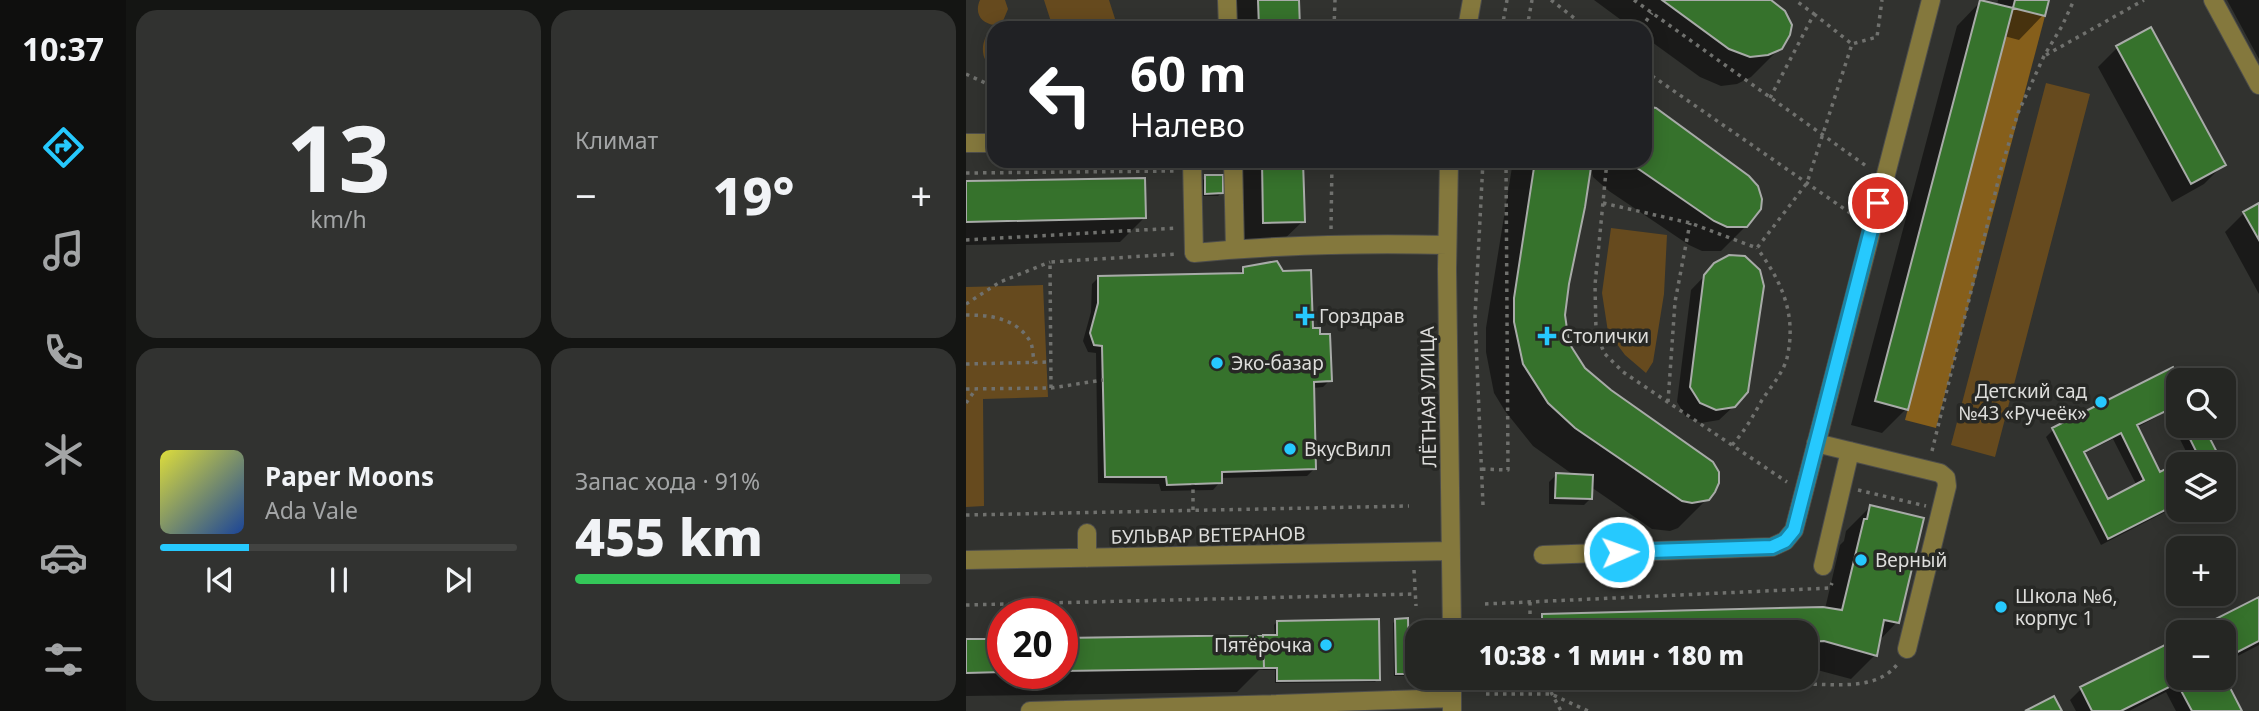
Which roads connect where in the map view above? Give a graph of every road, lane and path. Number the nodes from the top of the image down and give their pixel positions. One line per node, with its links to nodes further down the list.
1 (1227, 0): 16 (street)
2 (1335, 0): 17 (path)
3 (1472, 0): 18 (street)
4 (1507, 0): 19 (path)
5 (1532, 0): 20 (path)
6 (1552, 0): 21 (path)
7 (1634, 0): 14 (path)
8 (1795, 0): 15 (path)
9 (1882, 0): 23 (path)
10 (1931, 0): 42 (street)
11 (2074, 0): 24 (path)
12 (2144, 0): 24 (path)
13 (2213, 0): 28 (street)
14 (1652, 13): 22 (path); 29 (path)
15 (1814, 14): 23 (path); 29 (path)
16 (1228, 21)
17 (1334, 21)
18 (1468, 21)
19 (1503, 21)
20 (1528, 21)
21 (1578, 21)
22 (1646, 21)
23 (1852, 44): 30 (path)
24 (2044, 56): 70 (path)
25 (966, 74): 27 (path)
26 (1652, 76): 43 (path)
27 (987, 84)
28 (2259, 85)
29 (1770, 98): 30 (path)
30 (1822, 135): 42 (path); 43 (path)
31 (966, 143): 32 (street)
32 (987, 143)
33 (1128, 168): 41 (path)
34 (1193, 168): 46 (street)
35 (1233, 168): 52 (street)
36 (1332, 168): 50 (path)
37 (1449, 168): 49 (street, ЛЁТНАЯ УЛИЦА)
38 (1483, 168): 69 (path)
39 (1506, 168): 69 (path)
40 (1606, 168): 44 (path)
41 (966, 173)
42 (1885, 179): 47 (street)
43 (1807, 183): 47 (path); 51 (path)
44 (1603, 203): 45 (path); 64 (path)
45 (1690, 223): 51 (path); 64 (path)
46 (1194, 227): 48 (path); 53 (street)
47 (1872, 228): 66 (street)
48 (966, 240)
49 (1447, 245): 50 (street); 80 (street, ЛЁТНАЯ УЛИЦА)
50 (1331, 246): 52 (street)
51 (1757, 247): 67 (path)
52 (1235, 249): 53 (street)
53 (1194, 253): 54 (path)
54 (1050, 262): 55 (path); 57 (path)
55 (966, 304)
56 (966, 315): 58 (path)
57 (1051, 362): 58 (path); 61 (path)
58 (1034, 363): 59 (path)
59 (966, 364)
60 (1103, 380): 61 (path)
61 (1051, 388): 63 (path)
62 (966, 389): 63 (path)
63 (976, 389): 65 (path)
64 (1668, 402): 67 (path)
65 (966, 403)
66 (1816, 443): 68 (street); 73 (street)
67 (1732, 446): 73 (path)
68 (1850, 451): 70 (street); 84 (street)
69 (1482, 469): 74 (path)
70 (1928, 470): 77 (street)
71 (1193, 484): 76 (path)
72 (1856, 490): 77 (path)
73 (1803, 493): 81 (street)
74 (1483, 505)
75 (1409, 506): 76 (path)
76 (1193, 510): 78 (path)
77 (1941, 510): 91 (street)
78 (966, 515)
79 (1087, 533): 82 (street)
80 (1451, 551): 82 (street, БУЛЬВАР ВЕТЕРАНОВ); 89 (street, ЛЁТНАЯ УЛИЦА)
81 (1543, 555)
82 (1087, 558): 83 (street, БУЛЬВАР ВЕТЕРАНОВ)
83 (966, 560)
84 (1828, 571): 86 (path)
85 (1415, 594): 88 (path)
86 (1530, 601): 87 (path); 90 (path)
87 (1485, 604)
88 (966, 605)
89 (1452, 620)
90 (1530, 620)
91 (1907, 649): 92 (path)
92 (1818, 684)
93 (1549, 690): 95 (path)
94 (1486, 694): 95 (path)
95 (1551, 694): 99 (path); 100 (path)
96 (1452, 705): 97 (street)
97 (1277, 708): 98 (street)
98 (1030, 711)
99 (1561, 711)
100 (1588, 711)

